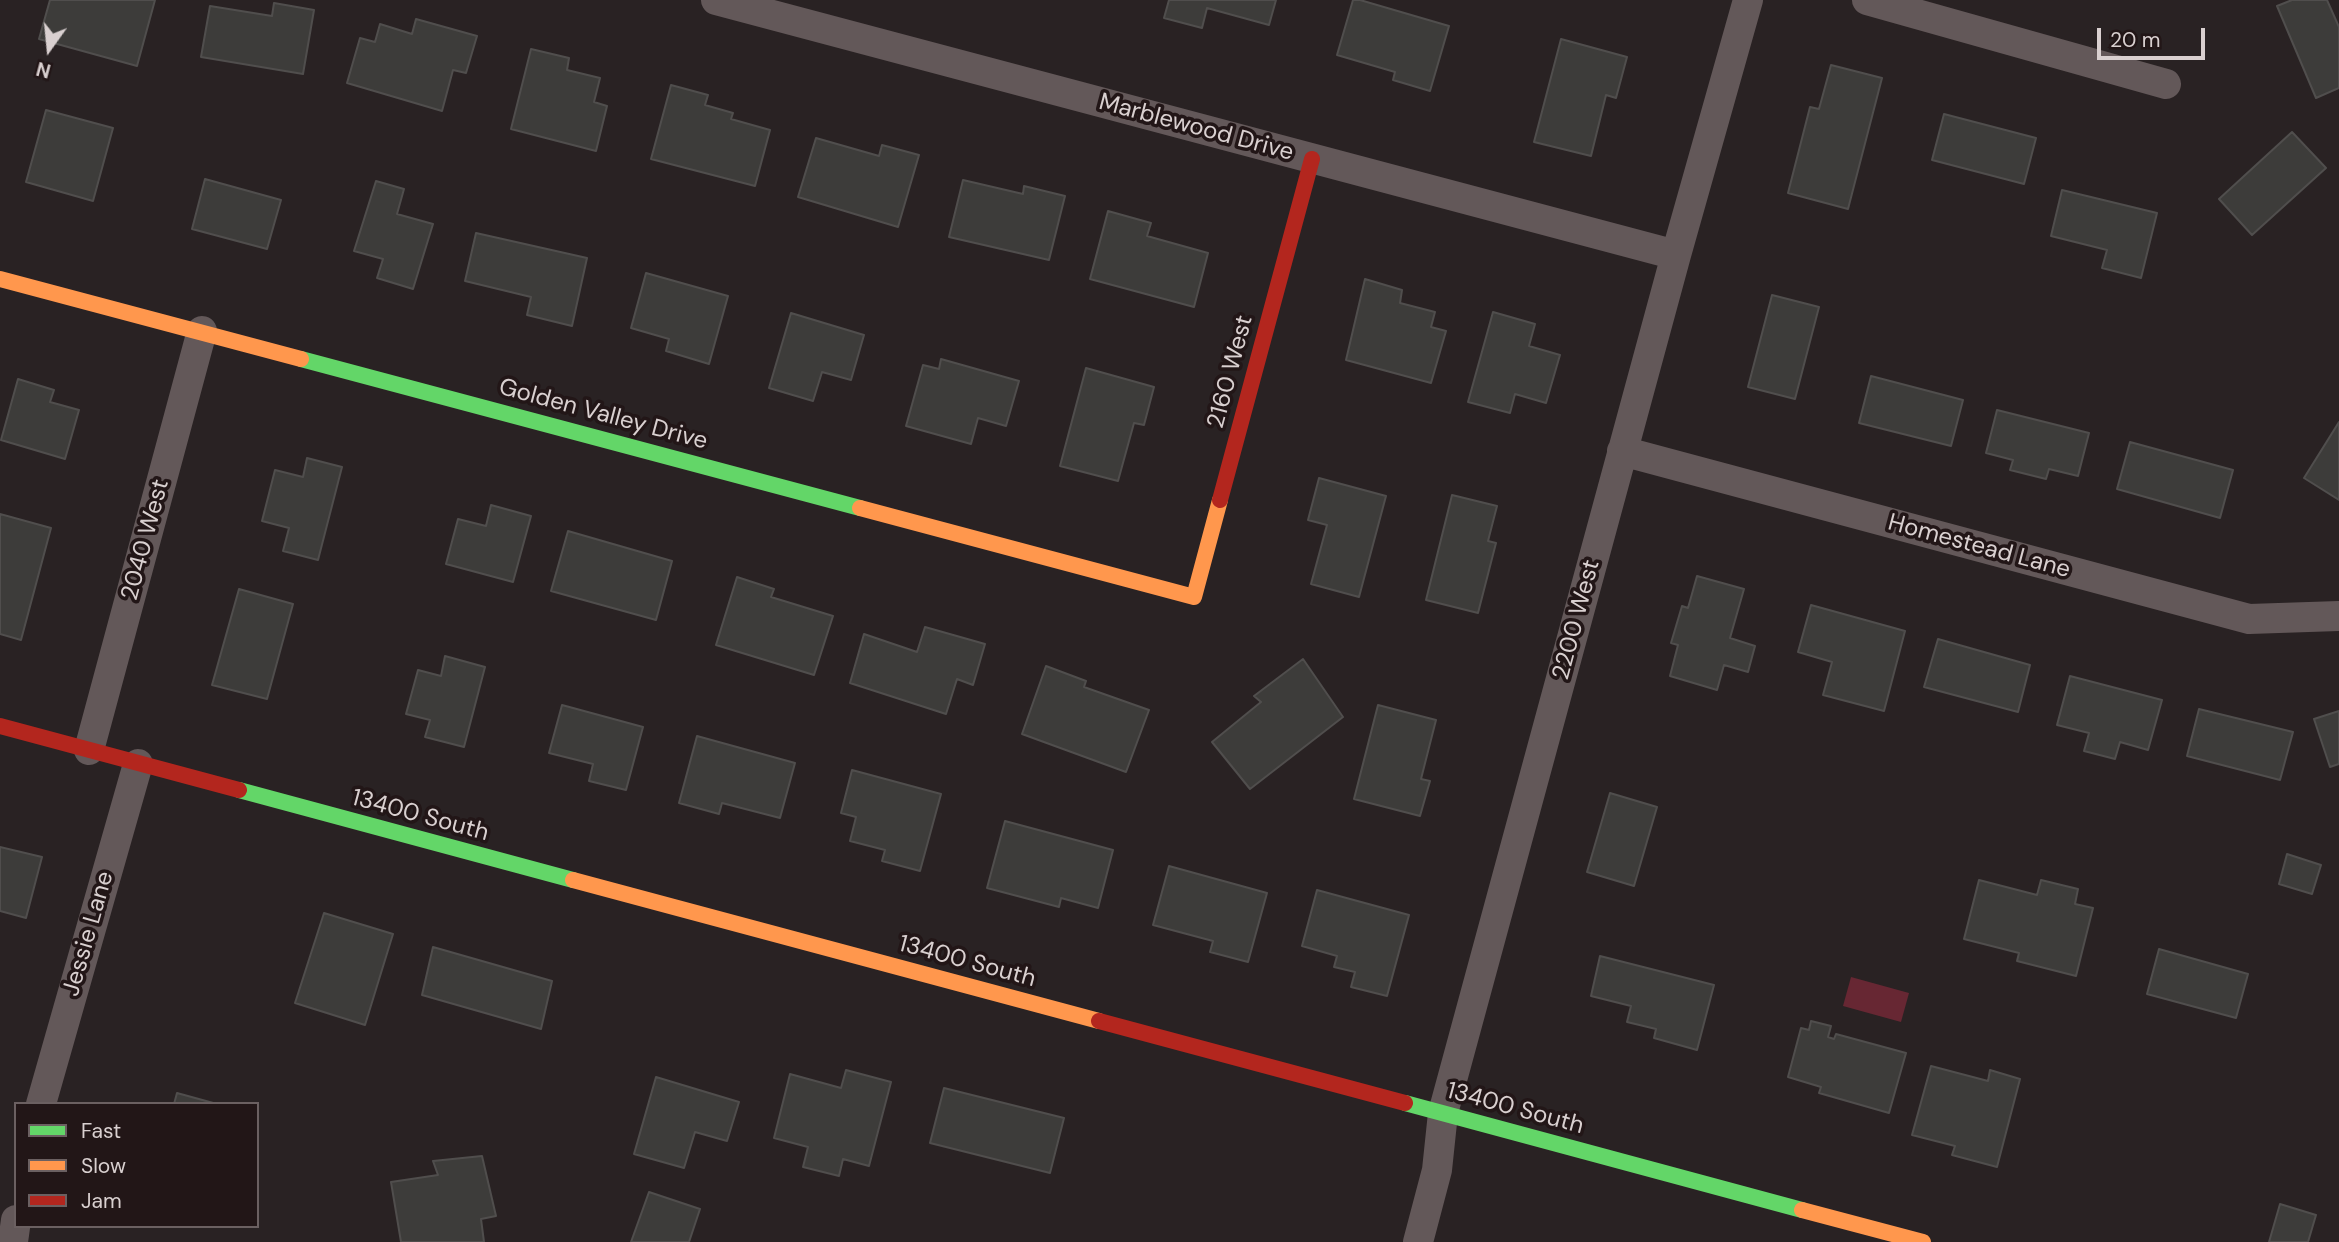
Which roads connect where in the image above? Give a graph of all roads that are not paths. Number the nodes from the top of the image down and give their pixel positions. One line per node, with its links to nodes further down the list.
1 (716, 0): 5 (street, Marblewood Drive)
2 (1748, 0): 6 (street, 2200 West)
3 (1867, 0): 4 (street)
4 (2166, 83)
5 (1312, 159): 6 (street, Marblewood Drive); 10 (street, 2160 West)
6 (1676, 255): 9 (street, 2200 West)
7 (0, 279): 8 (street, Golden Valley Drive)
8 (202, 331): 10 (street, Golden Valley Drive); 13 (street, 2040 West)
9 (1622, 451): 11 (street, Homestead Lane); 16 (street, 2200 West)
10 (1194, 597)
11 (2339, 616)
12 (0, 726): 13 (street, 13400 South)
13 (89, 750): 14 (street, 13400 South)
14 (138, 764): 15 (street, Jessie Lane); 16 (street, 13400 South)
15 (42, 1102)
16 (1443, 1113): 17 (street, 2200 West); 18 (street, 13400 South)
17 (1418, 1242)
18 (1923, 1242)

